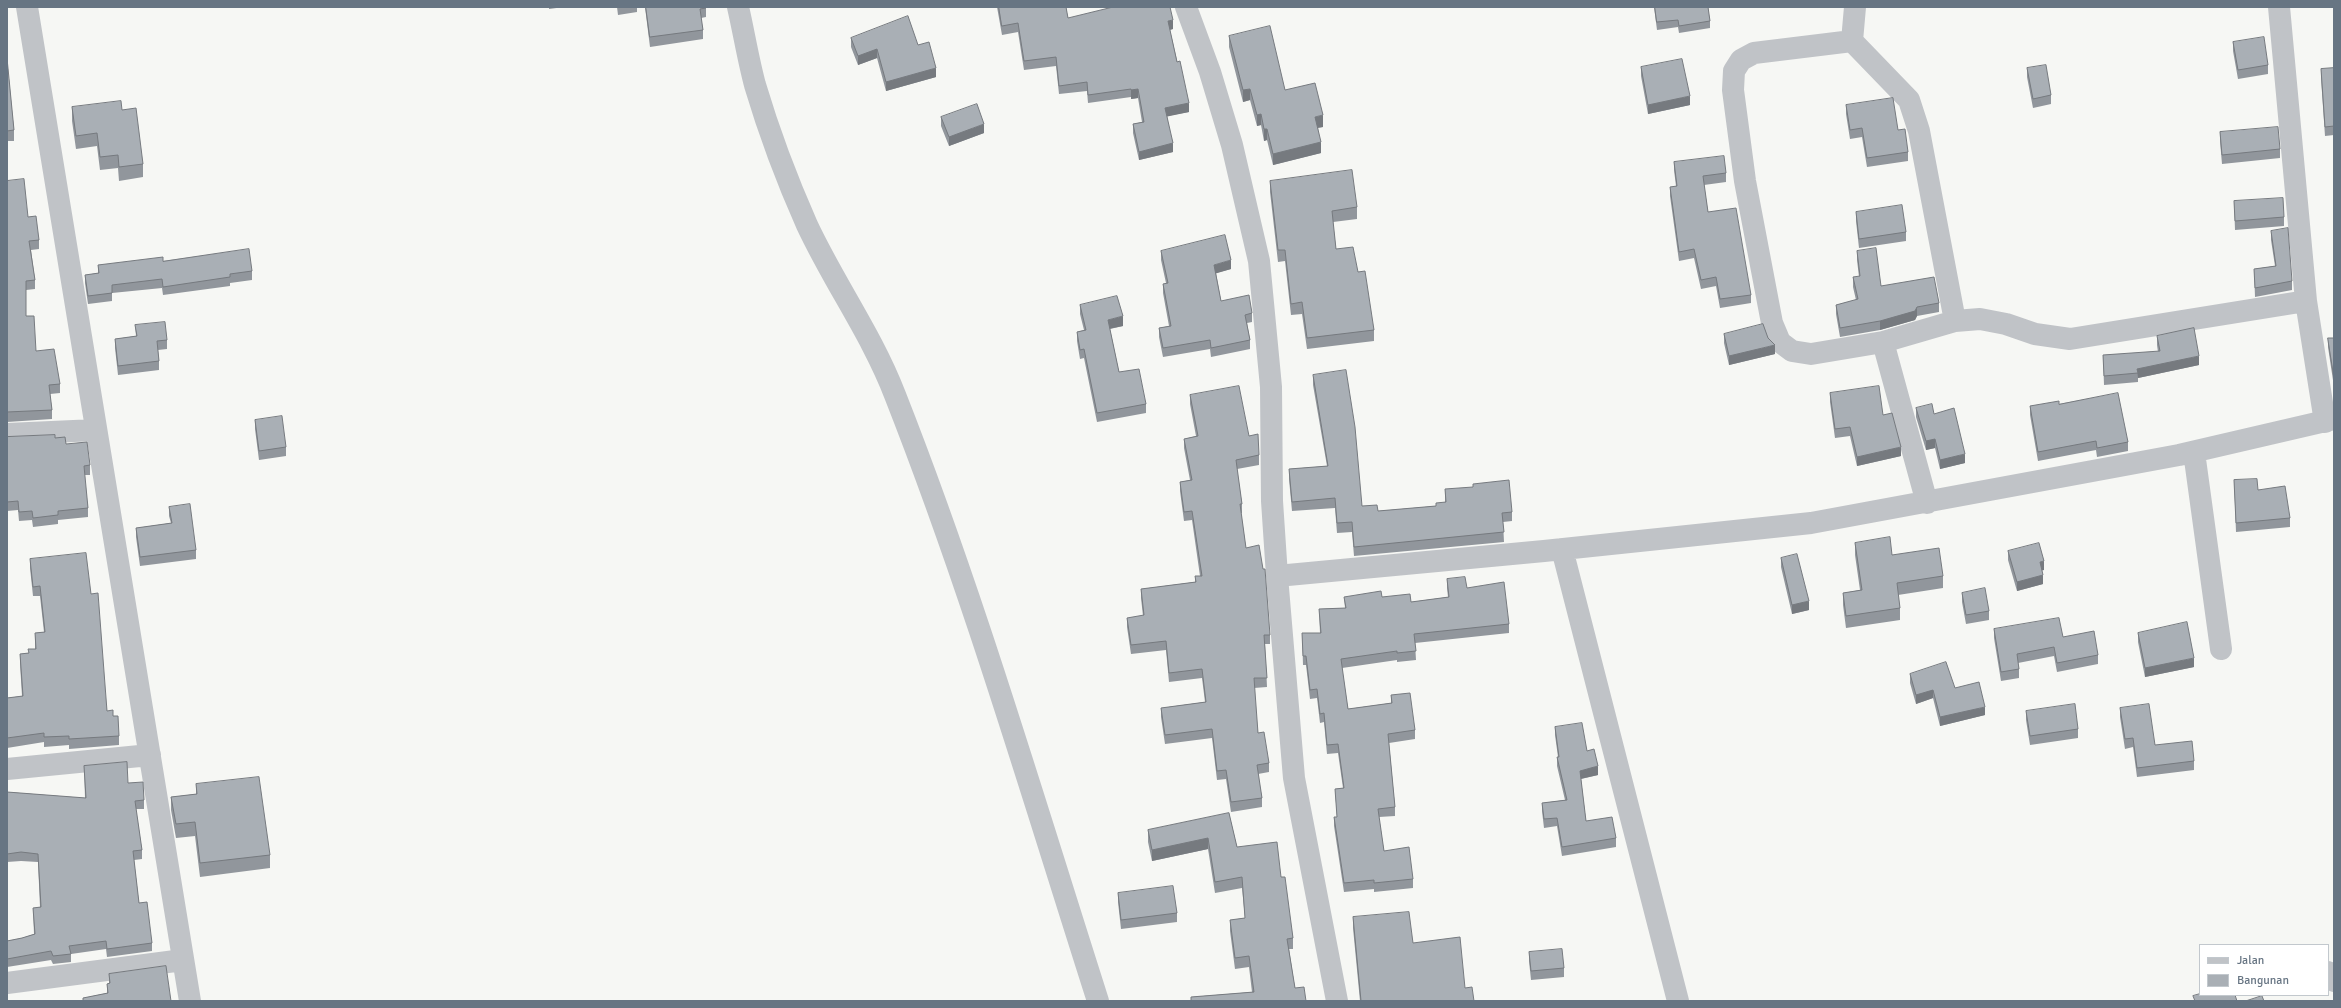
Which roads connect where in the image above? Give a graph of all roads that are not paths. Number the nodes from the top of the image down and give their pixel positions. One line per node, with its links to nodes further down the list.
1 (27, 7): 11 (street)
2 (738, 7): 23 (street)
3 (1186, 7): 16 (street)
4 (1855, 7): 6 (street)
5 (2279, 7): 7 (street)
6 (1852, 41): 8 (street); 9 (street)
7 (2306, 301): 8 (street); 10 (street)
8 (1955, 321): 9 (street)
9 (1883, 342): 14 (street)
10 (2329, 421): 13 (street)
11 (96, 430): 12 (street); 18 (street)
12 (7, 434)
13 (2194, 452): 14 (street); 17 (street)
14 (1927, 503): 15 (street)
15 (1562, 549): 16 (street); 25 (street)
16 (1277, 576): 24 (street)
17 (2221, 649)
18 (150, 754): 19 (street); 20 (street)
19 (7, 769)
20 (183, 960): 21 (street); 22 (street)
21 (7, 983)
22 (190, 1001)
23 (1098, 1001)
24 (1337, 1001)
25 (1678, 1001)

